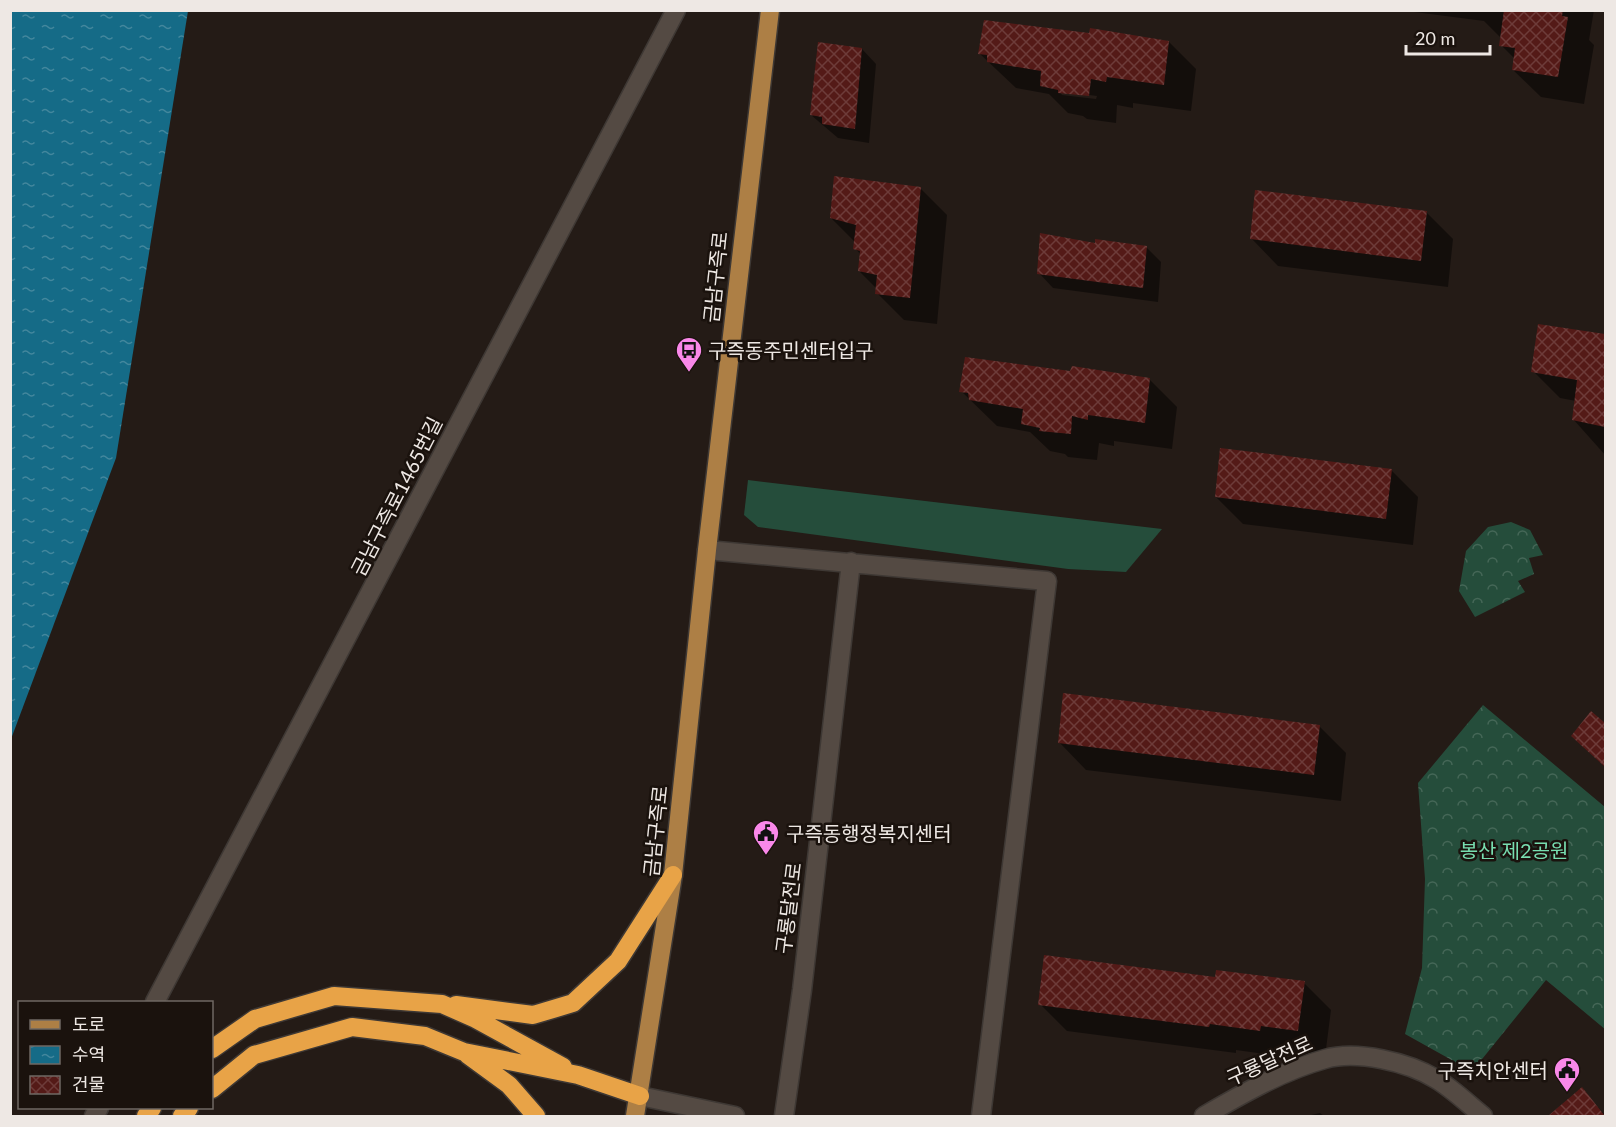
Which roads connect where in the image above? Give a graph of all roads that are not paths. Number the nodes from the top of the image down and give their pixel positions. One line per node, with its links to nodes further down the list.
1 (676, 10): 6 (street, 금남구즉로1465번길)
2 (770, 10): 3 (main road, 금남구즉로)
3 (707, 550): 4 (street); 5 (main road, 금남구즉로)
4 (851, 562): 16 (street, 구룡달전로); 17 (street)
5 (673, 875): 7 (highway); 12 (main road, 금남구즉로)
6 (156, 1001)
7 (442, 1004): 8 (highway); 10 (highway)
8 (213, 1048)
9 (464, 1053): 10 (highway); 11 (highway); 13 (highway)
10 (578, 1075): 12 (highway)
11 (213, 1088)
12 (640, 1096): 14 (main road, 금남구즉로); 15 (street)
13 (536, 1116)
14 (636, 1116)
15 (735, 1116)
16 (784, 1116)
17 (981, 1116)
18 (1204, 1116): 19 (street, 구룡달전로)
19 (1483, 1116)

